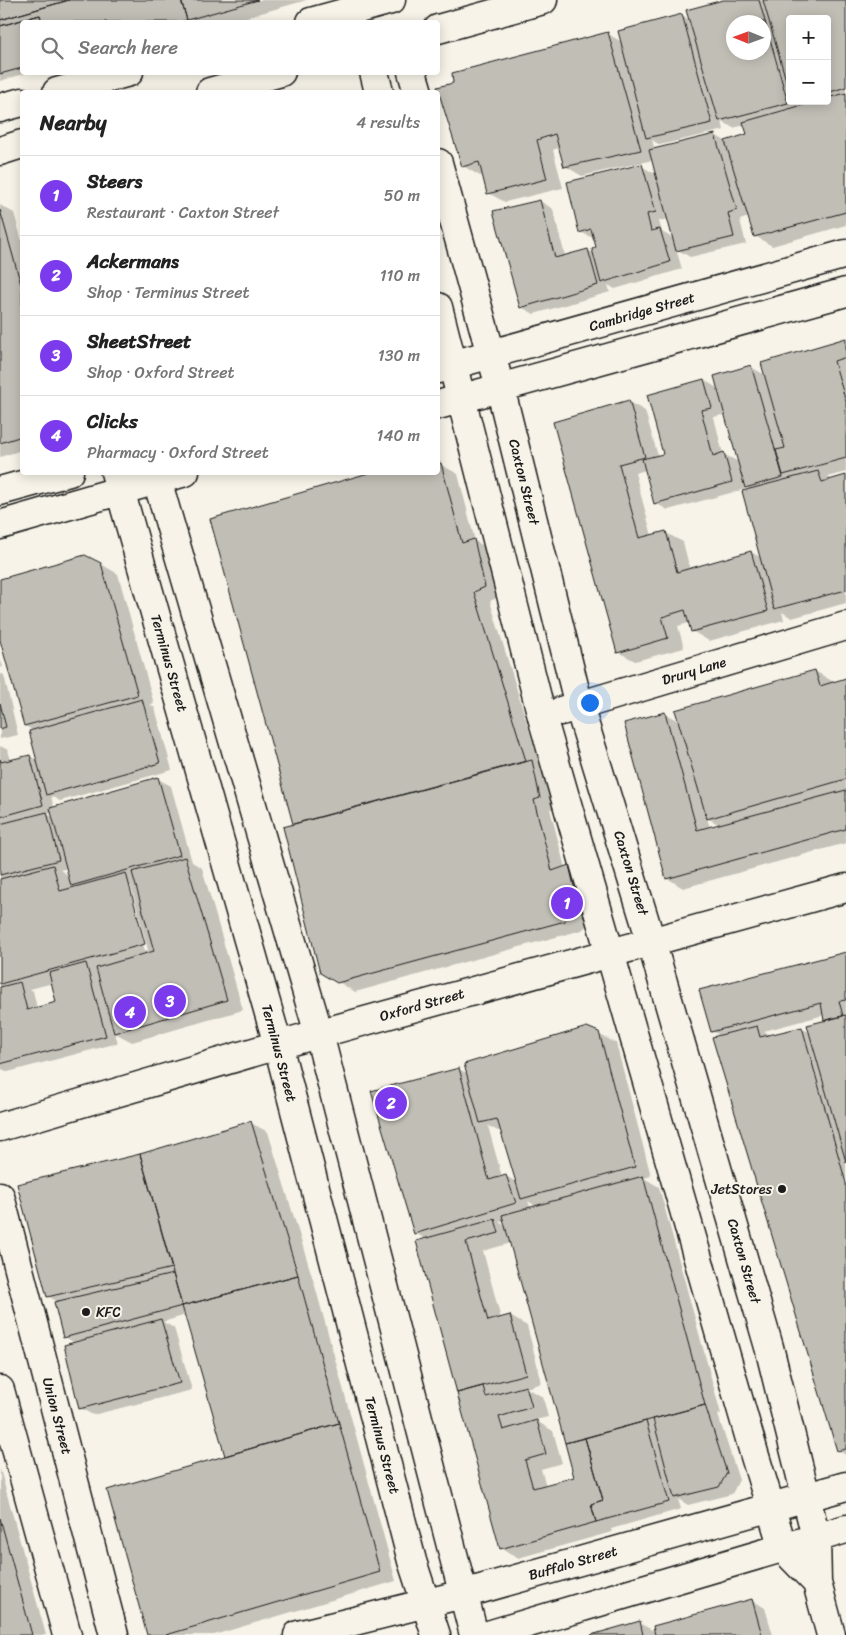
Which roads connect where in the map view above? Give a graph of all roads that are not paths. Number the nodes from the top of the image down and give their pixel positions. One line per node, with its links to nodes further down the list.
1 (544, 0): 4 (street)
2 (381, 12): 3 (street)
3 (324, 20)
4 (440, 28)
5 (119, 75): 9 (street)
6 (270, 75): 10 (street)
7 (375, 75): 11 (street)
8 (413, 75): 12 (street)
9 (64, 90)
10 (217, 90)
11 (378, 90)
12 (417, 90)
13 (20, 103): 14 (street)
14 (0, 108)
15 (440, 170): 19 (street, Caxton Street)
16 (846, 254): 19 (street, Cambridge Street)
17 (846, 292): 21 (street)
18 (440, 324): 20 (street, Caxton Street)
19 (491, 354): 20 (street, Cambridge Street); 21 (street, Caxton Street)
20 (445, 366): 22 (street, Caxton Street)
21 (500, 387): 22 (street); 29 (street, Caxton Street)
22 (450, 402): 30 (street, Caxton Street)
23 (58, 475): 26 (street)
24 (156, 476): 25 (street); 34 (street)
25 (118, 481): 27 (street); 35 (street, Terminus Street)
26 (0, 491)
27 (0, 525)
28 (846, 626): 29 (street, Drury Lane)
29 (579, 706): 30 (street, Drury Lane); 32 (street, Caxton Street)
30 (542, 717): 33 (street, Caxton Street)
31 (846, 888): 32 (street, Oxford Street)
32 (652, 941): 33 (street, Oxford Street); 40 (street, Caxton Street)
33 (610, 953): 34 (street, Oxford Street); 41 (street, Caxton Street)
34 (319, 1034): 35 (street, Oxford Street); 46 (street)
35 (278, 1046): 36 (street, Oxford Street); 47 (street, Terminus Street)
36 (0, 1127)
37 (0, 1196): 49 (street, Union Street)
38 (0, 1390): 48 (street)
39 (846, 1486): 40 (street, Buffalo Street)
40 (806, 1497): 41 (street, Buffalo Street); 43 (street, Caxton Street)
41 (771, 1507): 44 (street, Caxton Street); 46 (street, Buffalo Street)
42 (846, 1529): 43 (street)
43 (816, 1537): 44 (street); 45 (street, Caxton Street)
44 (783, 1548): 45 (street, Caxton Street); 53 (street)
45 (817, 1583): 54 (street, Caxton Street)
46 (463, 1594): 47 (street, Buffalo Street); 52 (street)
47 (426, 1604): 50 (street, Buffalo Street); 51 (street, Terminus Street)
48 (67, 1635)
49 (114, 1635)
50 (298, 1635)
51 (436, 1635)
52 (474, 1635)
53 (488, 1635)
54 (831, 1635)

